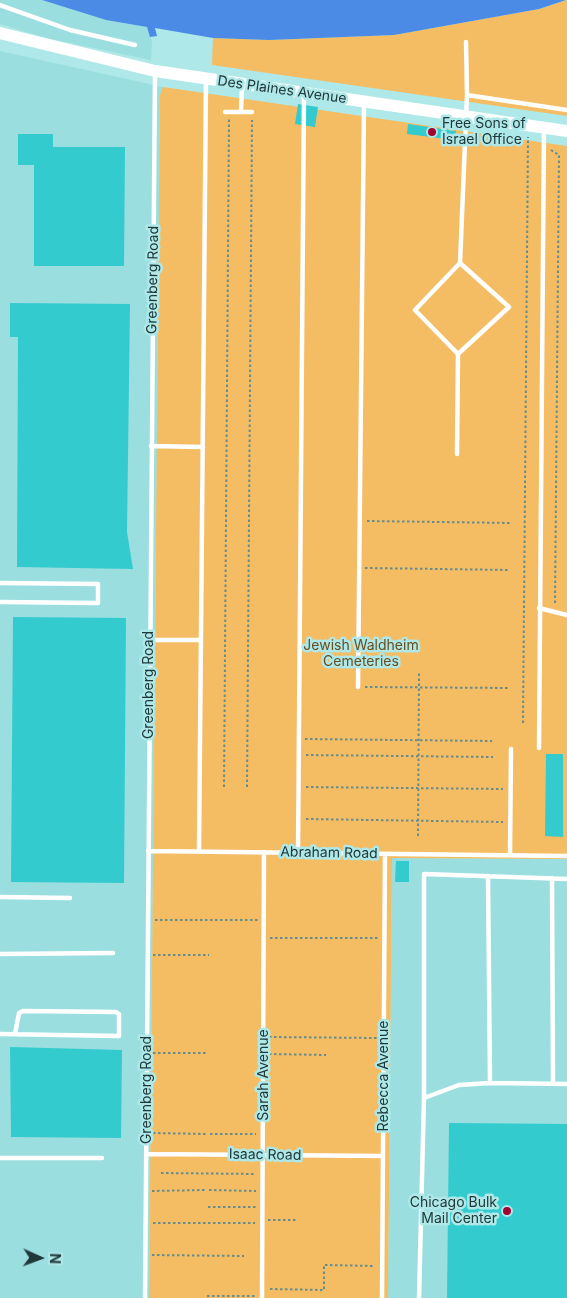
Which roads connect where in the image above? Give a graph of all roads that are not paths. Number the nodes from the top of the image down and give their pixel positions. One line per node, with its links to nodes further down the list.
1 (0, 5): 4 (lane)
2 (0, 33): 5 (main road, Des Plaines Avenue)
3 (466, 42): 9 (lane)
4 (135, 45)
5 (155, 71): 6 (main road, Des Plaines Avenue); 20 (lane, Greenberg Road)
6 (206, 79): 7 (main road, Des Plaines Avenue); 21 (lane)
7 (242, 84): 8 (main road, Des Plaines Avenue); 13 (lane)
8 (304, 93): 10 (main road, Des Plaines Avenue); 35 (lane)
9 (466, 94): 11 (lane); 15 (lane)
10 (364, 102): 15 (main road, Des Plaines Avenue); 29 (lane)
11 (567, 110)
12 (227, 112): 13 (lane)
13 (241, 112): 14 (lane)
14 (252, 112)
15 (465, 116): 16 (main road, Des Plaines Avenue); 18 (lane)
16 (544, 128): 17 (main road, Des Plaines Avenue); 25 (lane)
17 (567, 131)
18 (460, 263): 19 (lane); 19 (lane)
19 (458, 354): 22 (lane)
20 (151, 446): 21 (lane); 27 (lane, Greenberg Road)
21 (203, 447): 28 (lane)
22 (458, 454)
23 (0, 583): 24 (lane)
24 (0, 602)
25 (539, 608): 26 (lane); 31 (lane)
26 (567, 615)
27 (150, 640): 28 (lane); 32 (lane, Greenberg Road)
28 (201, 640): 33 (lane)
29 (358, 687)
30 (511, 748): 37 (lane)
31 (539, 748)
32 (148, 851): 33 (lane, Abraham Road); 52 (lane, Greenberg Road)
33 (199, 852): 34 (lane, Abraham Road)
34 (264, 852): 35 (lane, Abraham Road); 53 (lane, Sarah Avenue)
35 (298, 853): 36 (lane, Abraham Road)
36 (385, 854): 37 (lane, Abraham Road); 54 (lane, Rebecca Avenue)
37 (510, 854): 38 (lane, Abraham Road)
38 (567, 856)
39 (488, 876): 40 (lane); 48 (lane); 51 (lane)
40 (552, 878): 41 (lane); 49 (lane)
41 (567, 879)
42 (0, 897): 43 (lane)
43 (70, 898)
44 (112, 953): 45 (lane)
45 (0, 954)
46 (0, 1034): 47 (lane)
47 (15, 1034): 47 (lane)
48 (490, 1083): 49 (lane); 51 (lane)
49 (553, 1084): 50 (lane)
50 (567, 1084)
51 (424, 1098): 60 (lane)
52 (146, 1154): 53 (lane, Isaac Road); 58 (lane, Greenberg Road)
53 (263, 1155): 54 (lane, Isaac Road); 57 (lane, Sarah Avenue)
54 (383, 1156): 59 (lane, Rebecca Avenue)
55 (0, 1158): 56 (lane)
56 (102, 1158)
57 (262, 1297)
58 (145, 1298)
59 (382, 1298)
60 (419, 1298)

